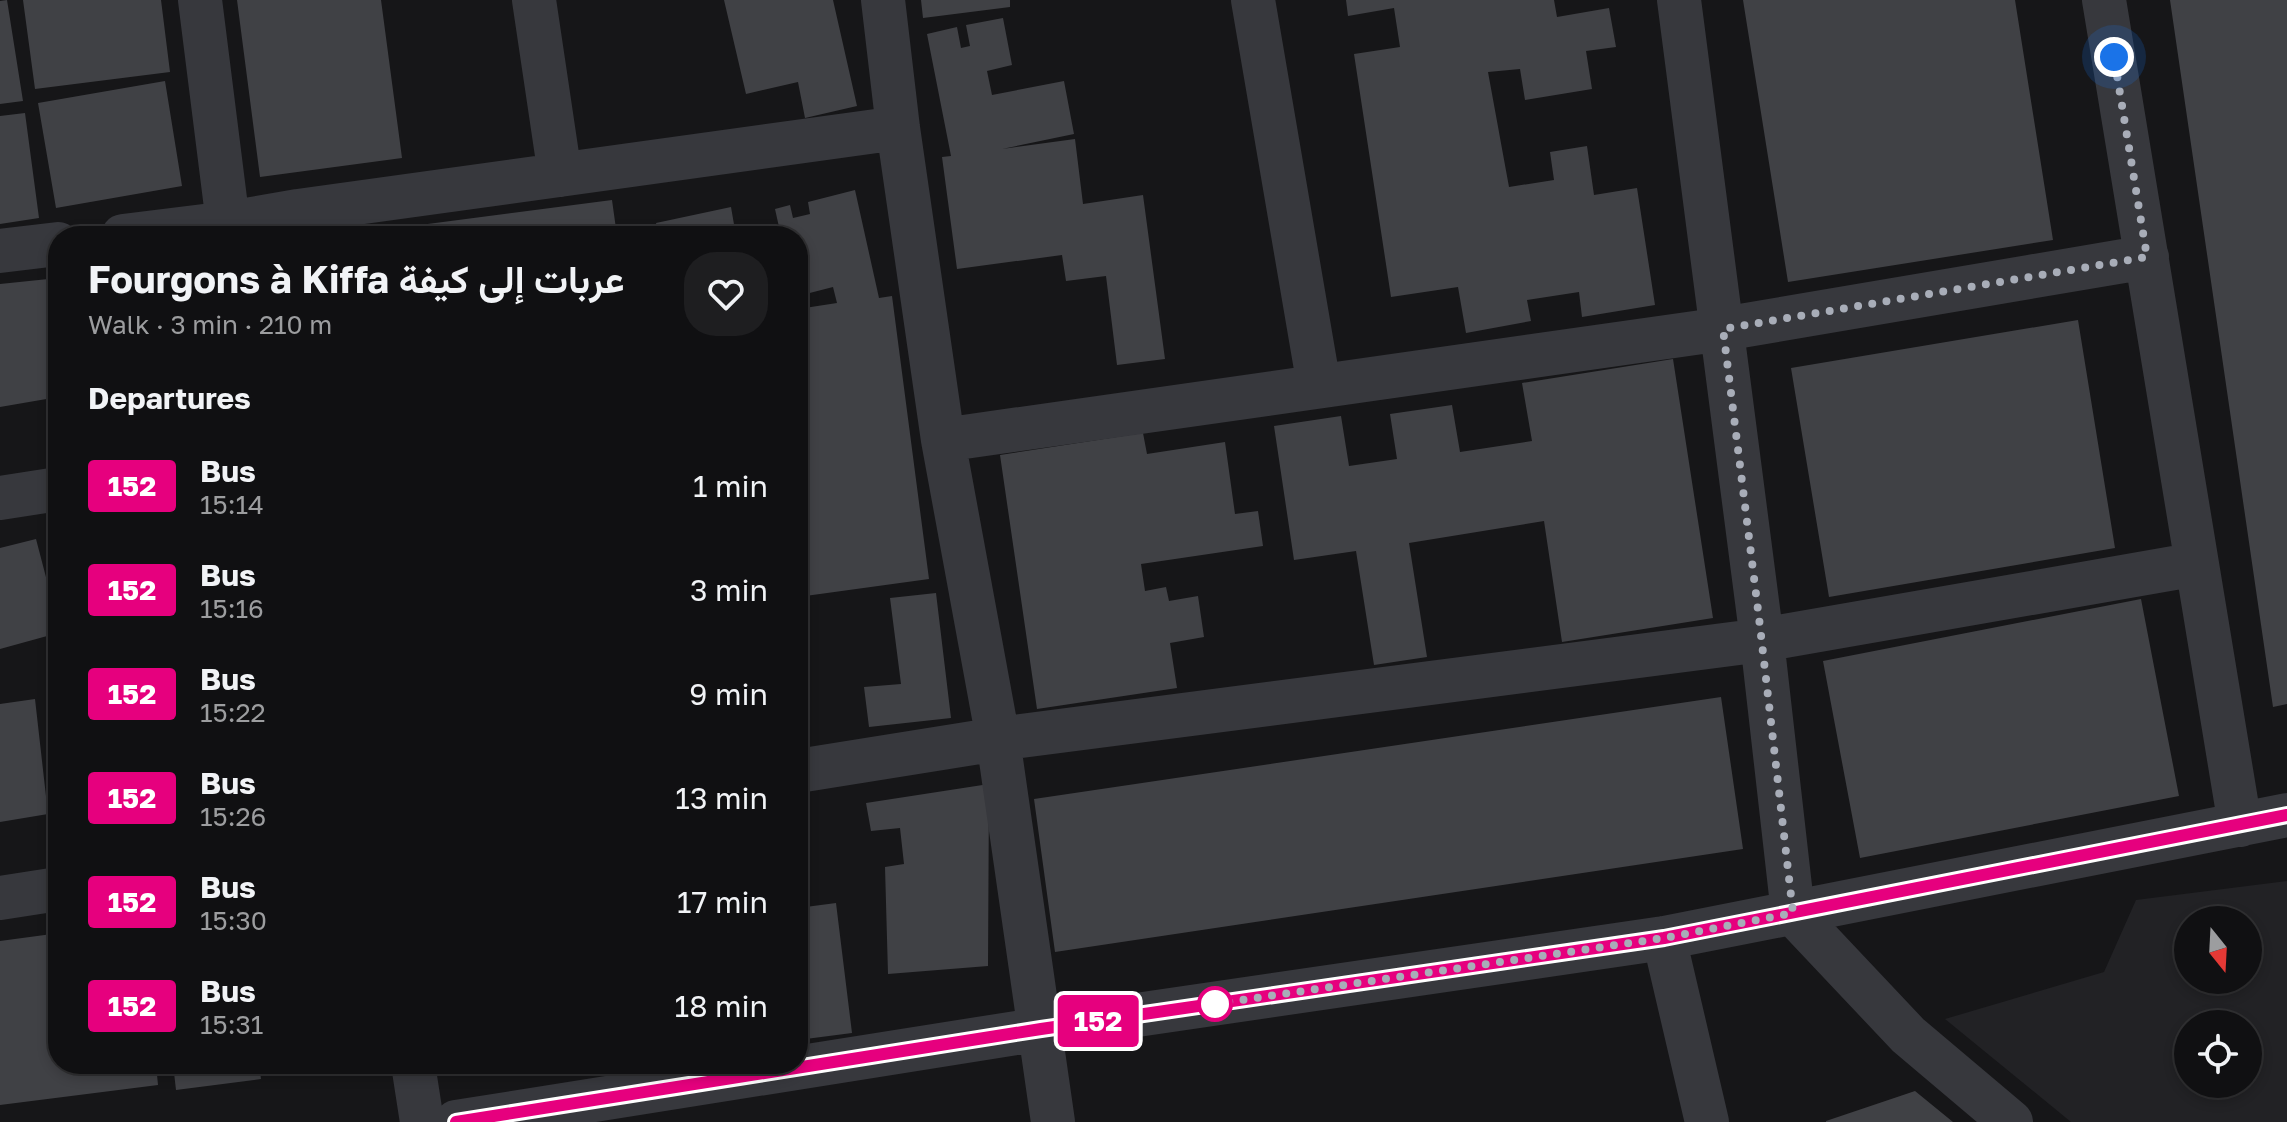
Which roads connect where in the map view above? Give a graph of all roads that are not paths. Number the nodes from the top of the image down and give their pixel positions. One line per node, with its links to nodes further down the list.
1 (200, 0): 9 (street)
2 (534, 0): 8 (street)
3 (883, 0): 7 (street)
4 (1253, 0): 16 (street)
5 (1679, 0): 15 (street)
6 (2104, 0): 14 (street)
7 (898, 128): 8 (street); 17 (street)
8 (560, 175): 10 (street)
9 (228, 223): 10 (street); 11 (street)
10 (299, 224)
11 (204, 226)
12 (48, 245): 13 (street)
13 (0, 251)
14 (2147, 257): 15 (street); 20 (street)
15 (1723, 329): 16 (street); 21 (street)
16 (1319, 386): 17 (street)
17 (943, 440): 22 (street)
18 (48, 491): 19 (street)
19 (0, 498)
20 (2197, 564): 21 (street); 25 (street)
21 (1762, 640): 22 (street); 28 (street)
22 (998, 739): 23 (street); 30 (street)
23 (808, 769)
24 (2287, 815): 25 (street)
25 (2240, 825): 28 (street)
26 (48, 891): 27 (street)
27 (0, 898)
28 (1793, 913): 29 (street); 38 (street)
29 (1664, 938): 30 (street); 37 (street)
30 (1041, 1029): 31 (street); 36 (street)
31 (808, 1066)
32 (415, 1074): 34 (street)
33 (758, 1074): 35 (street)
34 (422, 1122)
35 (456, 1122)
36 (1053, 1122)
37 (1707, 1122)
38 (2011, 1122)

